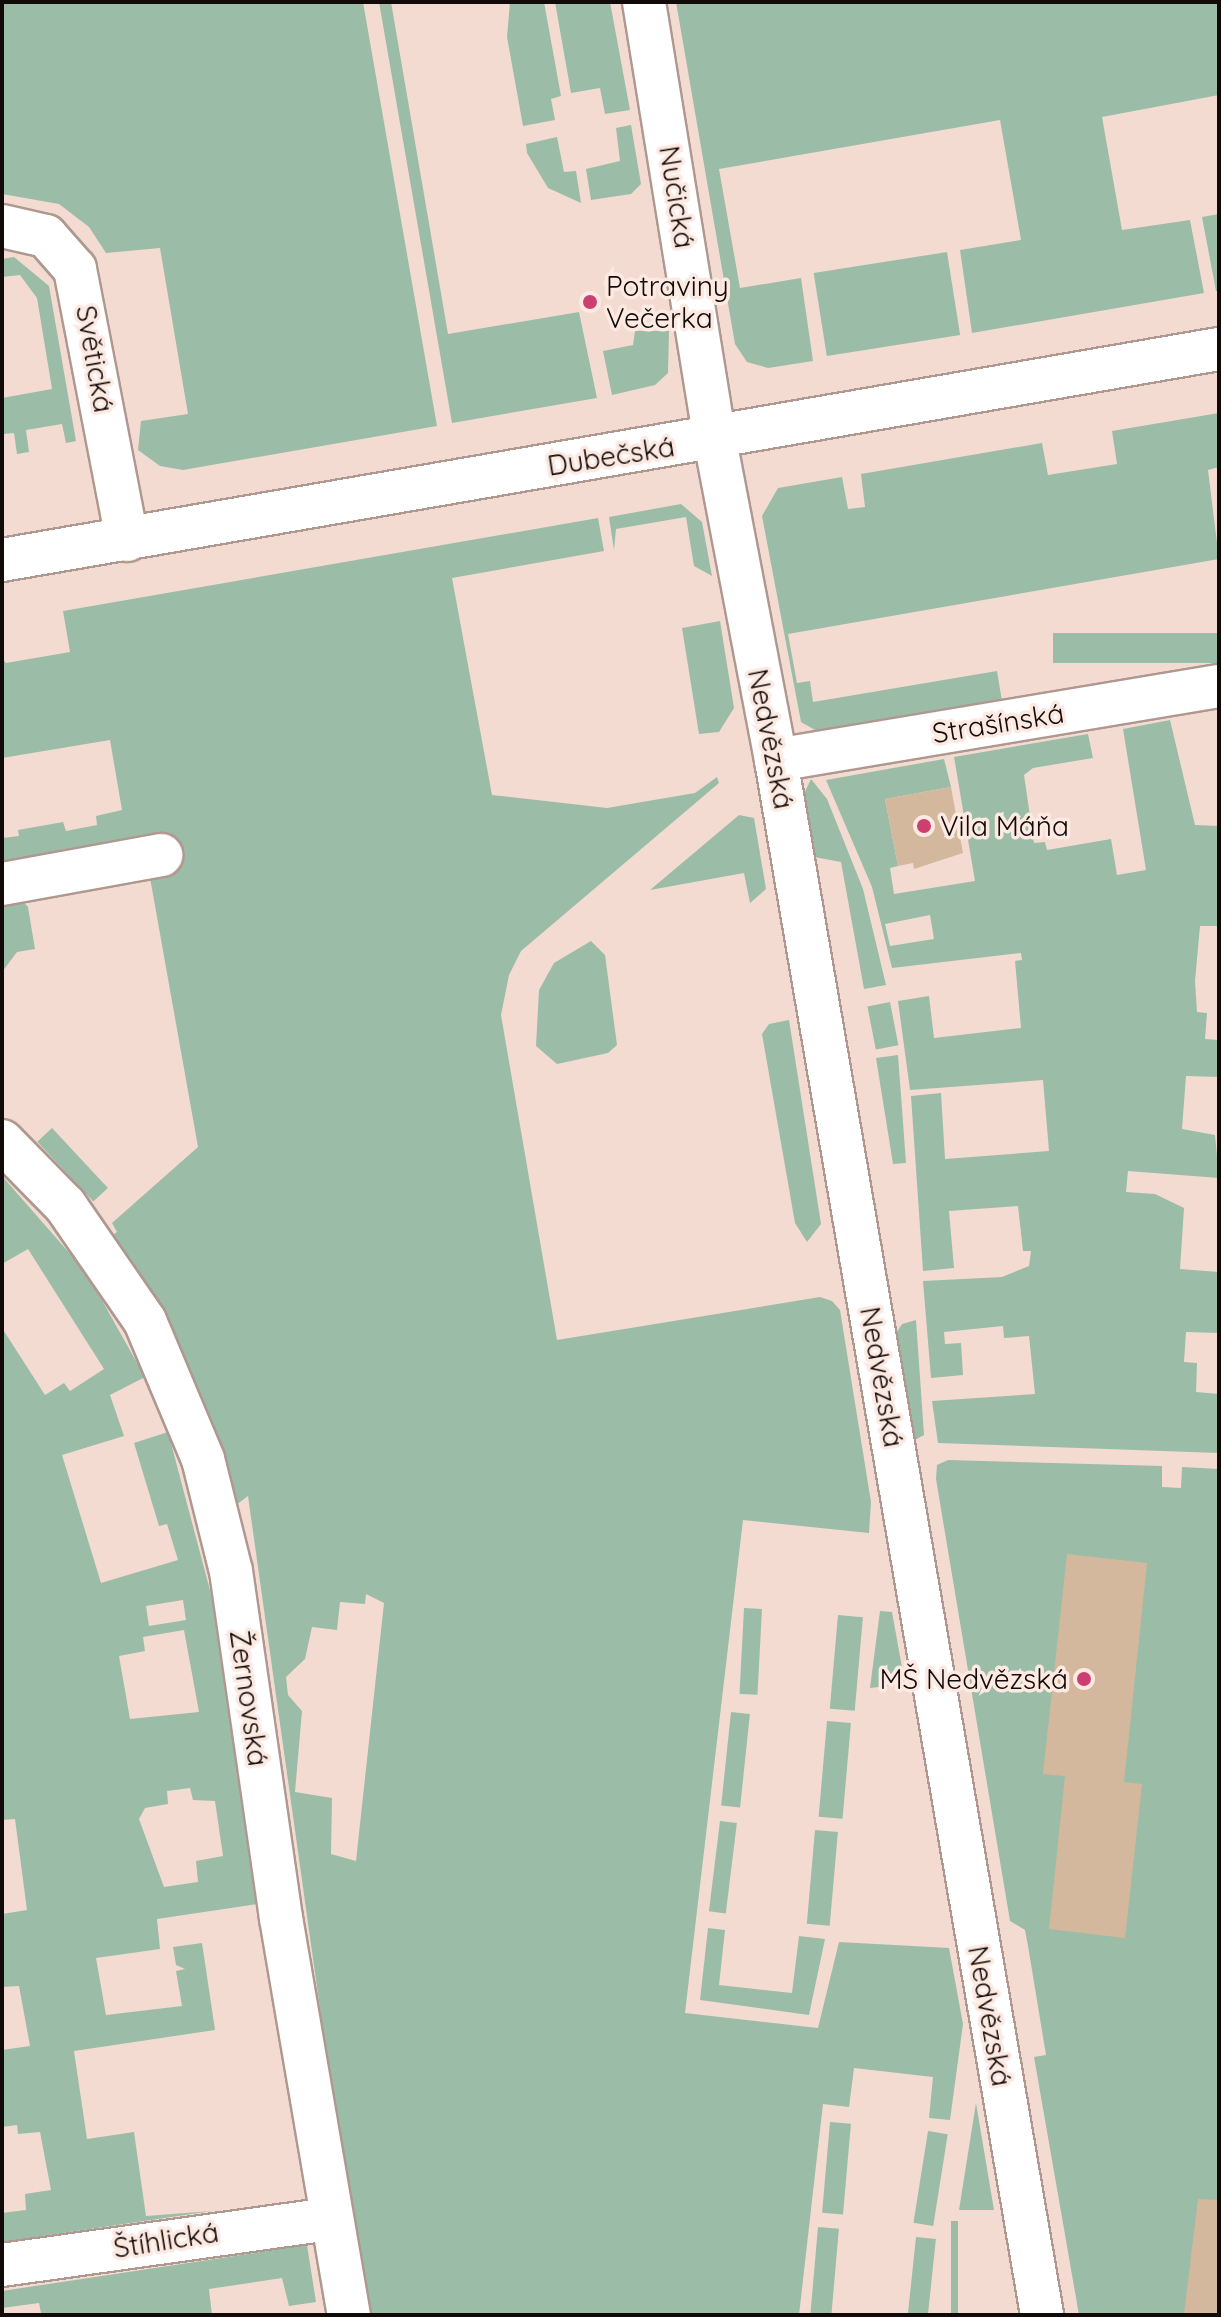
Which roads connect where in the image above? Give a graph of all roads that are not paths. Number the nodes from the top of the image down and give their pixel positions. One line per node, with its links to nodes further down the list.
1 (644, 2): 4 (street, Nučická)
2 (2, 226): 5 (street, Světická)
3 (1219, 349): 4 (street, Dubečská)
4 (715, 440): 5 (street, Dubečská); 8 (street, Nedvězská)
5 (127, 540): 6 (street, Dubečská)
6 (2, 560)
7 (1219, 686): 8 (street, Strašínská)
8 (776, 760): 15 (street, Nedvězská)
9 (161, 855): 10 (street)
10 (2, 884)
11 (2, 1141): 12 (street, Žernovská)
12 (331, 2219): 13 (street, Štíhlická); 14 (street, Žernovská)
13 (2, 2265)
14 (349, 2315)
15 (1042, 2315)

